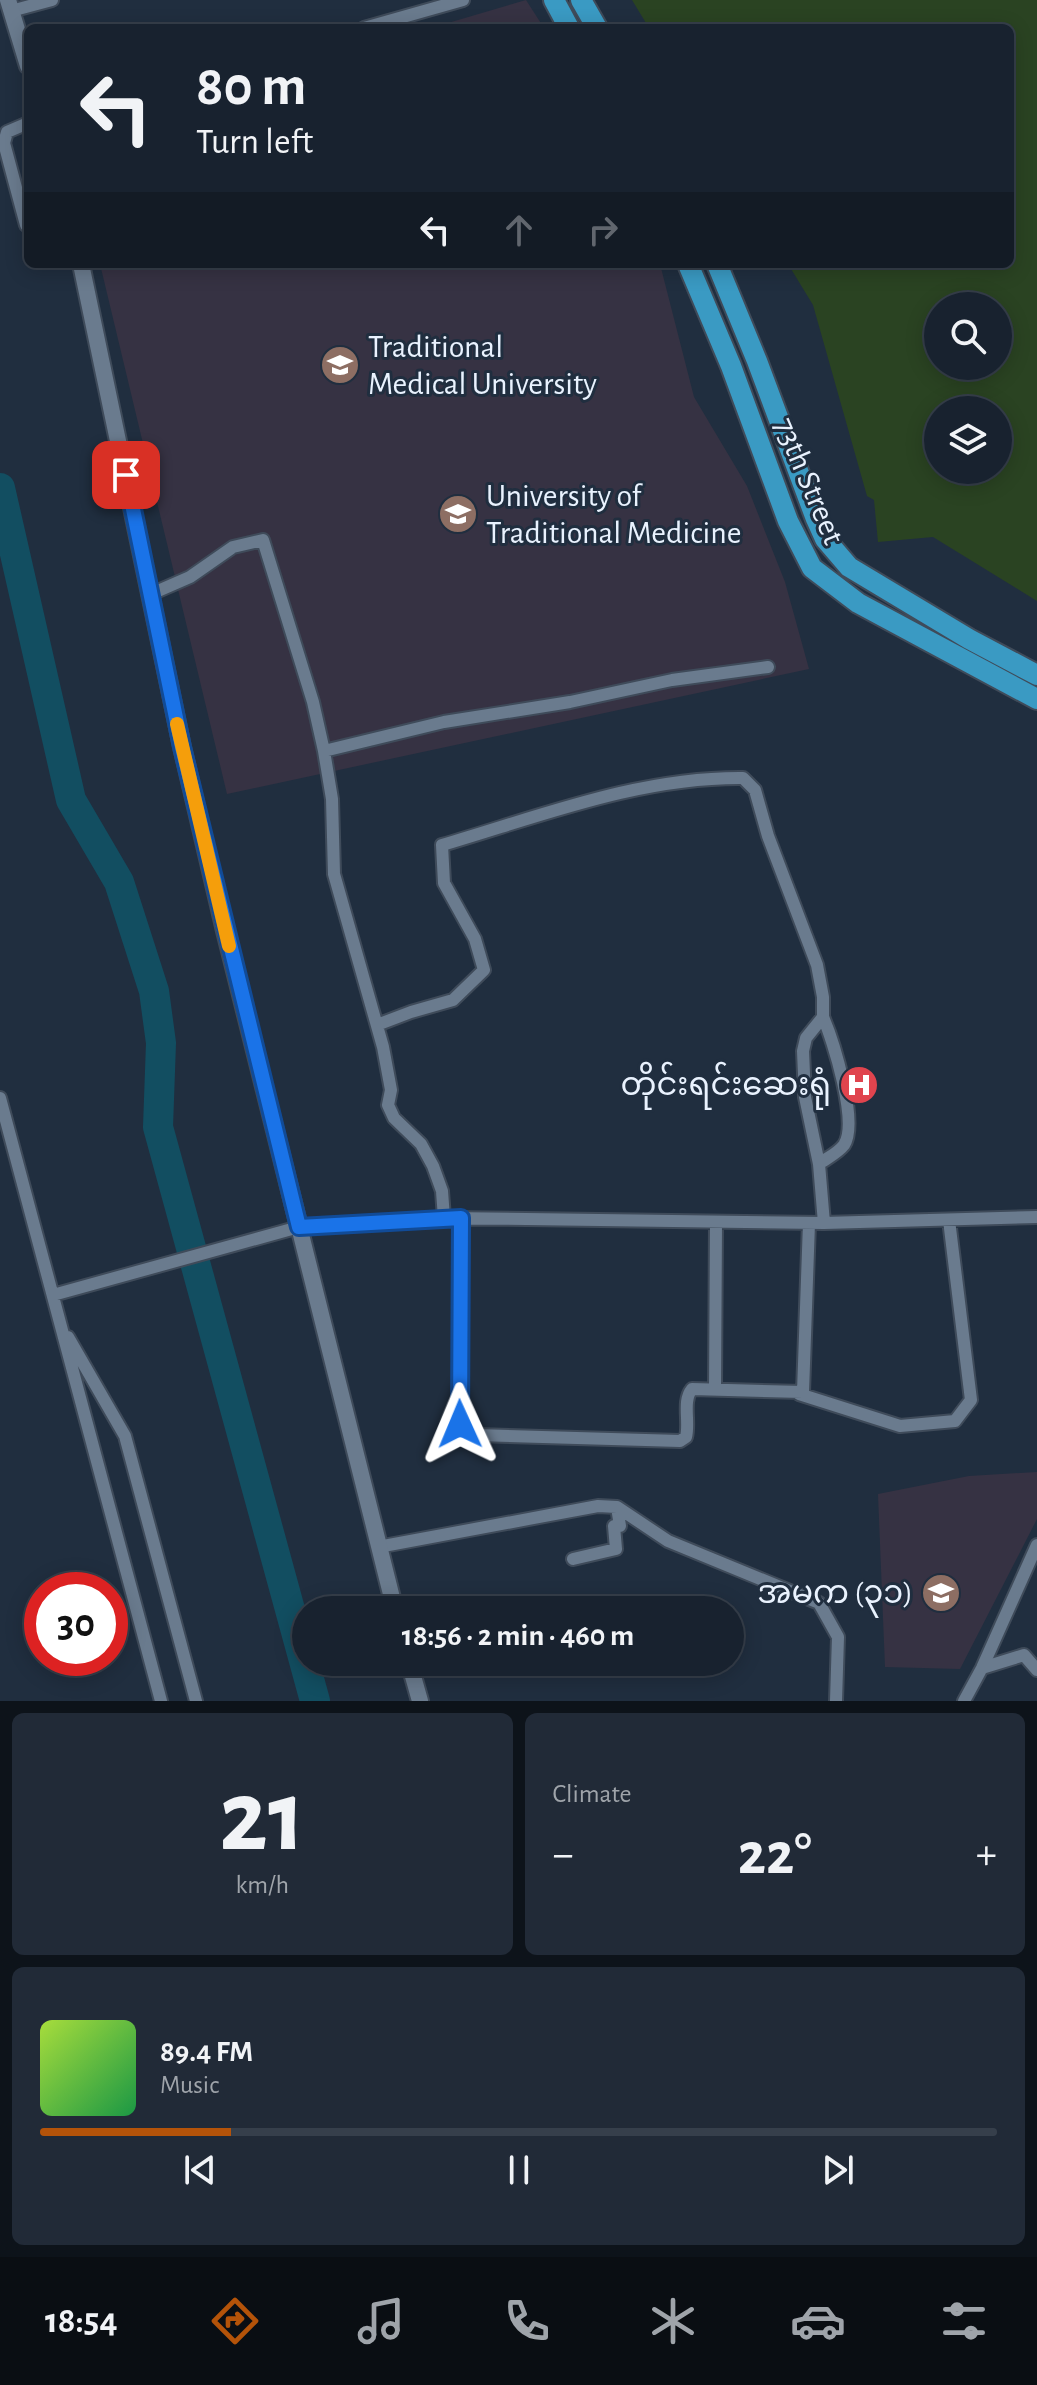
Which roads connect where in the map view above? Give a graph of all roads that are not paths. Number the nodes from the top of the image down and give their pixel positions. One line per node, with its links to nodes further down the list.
1 (52, 0): 5 (street)
2 (463, 0): 6 (street)
3 (554, 0): 7 (main road)
4 (581, 0): 8 (main road)
5 (9, 6): 9 (street)
6 (378, 24)
7 (567, 24)
8 (595, 24)
9 (24, 53)
10 (24, 125): 11 (street)
11 (24, 218)
12 (82, 268): 15 (street)
13 (690, 268): 18 (main road, 73th Street)
14 (719, 268): 17 (main road, 73th Street)
15 (151, 594): 19 (street); 31 (street)
16 (768, 667): 19 (street)
17 (1037, 675)
18 (1037, 699)
19 (324, 751): 21 (street)
20 (823, 1017): 21 (street); 23 (street); 23 (street)
21 (377, 1025): 25 (street)
22 (0, 1098): 32 (street)
23 (819, 1164): 30 (street)
24 (1037, 1217): 27 (street)
25 (444, 1218): 26 (street); 31 (street)
26 (461, 1218): 28 (street); 34 (street)
27 (949, 1220): 30 (street); 35 (street)
28 (716, 1222): 29 (street); 34 (street)
29 (809, 1223): 30 (street); 35 (street)
30 (824, 1223)
31 (299, 1227): 32 (street); 38 (street)
32 (53, 1295): 33 (street)
33 (61, 1324): 44 (street); 45 (street)
34 (715, 1390): 35 (street)
35 (799, 1394)
36 (617, 1507): 38 (street); 39 (street); 47 (street)
37 (1037, 1545): 41 (street)
38 (378, 1547): 40 (street)
39 (573, 1559)
40 (391, 1596)
41 (982, 1668): 42 (street); 48 (street)
42 (1037, 1670)
43 (413, 1676): 46 (street)
44 (161, 1701)
45 (196, 1701)
46 (420, 1701)
47 (836, 1701)
48 (964, 1701)

